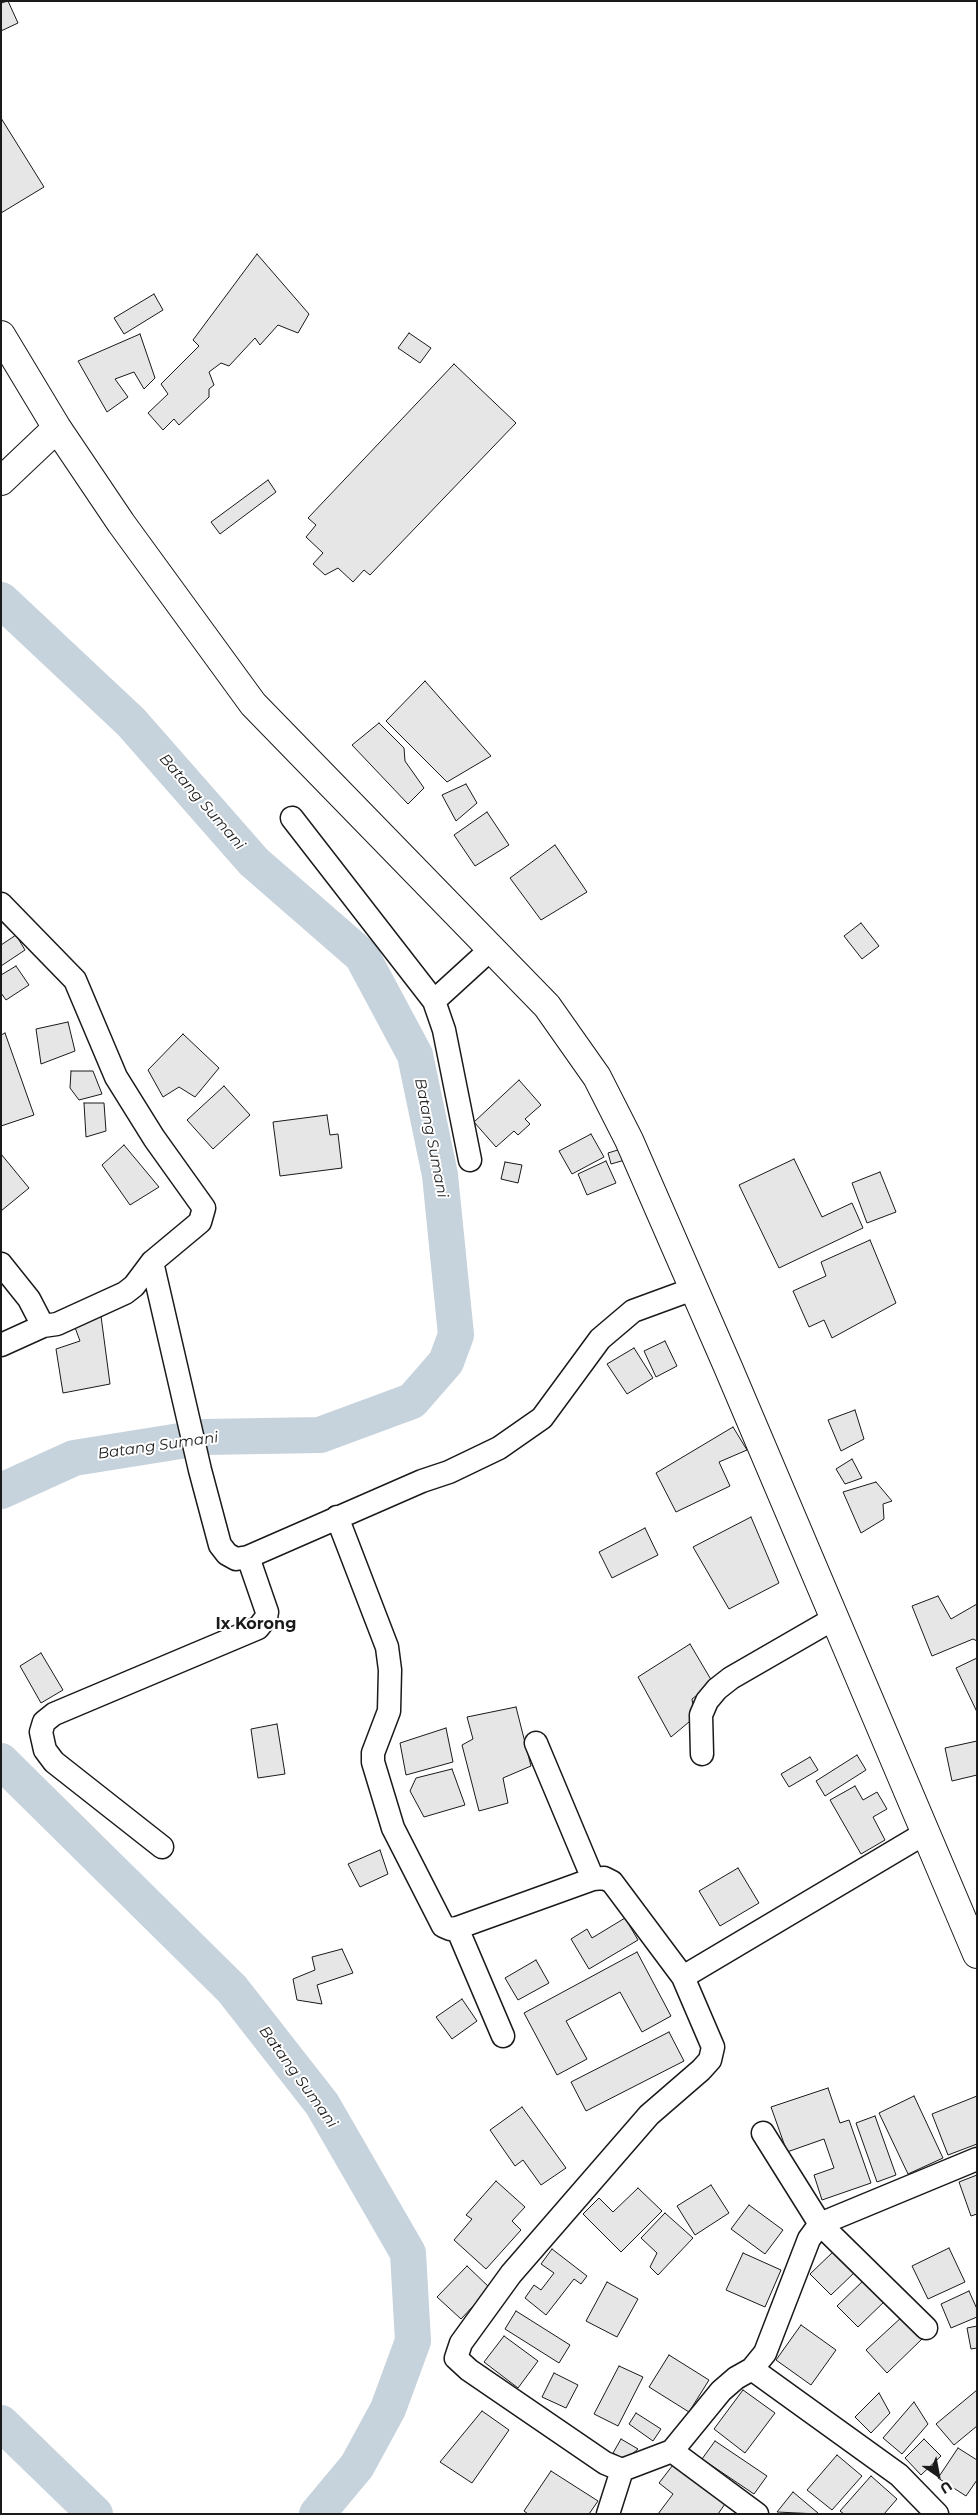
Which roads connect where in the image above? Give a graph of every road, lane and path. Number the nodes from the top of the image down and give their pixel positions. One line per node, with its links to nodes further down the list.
1 (1, 335): 2 (highway)
2 (57, 428): 3 (highway); 6 (highway)
3 (1, 481)
4 (292, 818): 7 (street)
5 (6, 918): 9 (street)
6 (492, 948): 7 (street); 11 (highway)
7 (434, 1001): 8 (street)
8 (470, 1160)
9 (152, 1262): 12 (street); 15 (street)
10 (1, 1264): 12 (street)
11 (693, 1289): 14 (street); 16 (highway)
12 (43, 1326): 13 (street)
13 (1, 1345)
14 (337, 1517): 15 (street); 22 (street)
15 (248, 1557): 20 (street)
16 (835, 1618): 18 (street); 19 (highway)
17 (536, 1743): 21 (street)
18 (702, 1754)
19 (927, 1832): 23 (highway); 24 (street)
20 (162, 1847)
21 (593, 1879): 22 (street); 24 (street)
22 (457, 1928): 25 (street)
23 (977, 1954)
24 (683, 1978): 32 (street)
25 (503, 2036)
26 (763, 2133): 28 (street)
27 (977, 2159): 28 (street)
28 (820, 2224): 29 (street); 30 (street)
29 (926, 2328)
30 (752, 2369): 31 (street); 35 (street)
31 (672, 2451): 32 (street); 34 (street)
32 (622, 2470): 33 (street)
33 (608, 2514)
34 (757, 2514)
35 (937, 2514)

